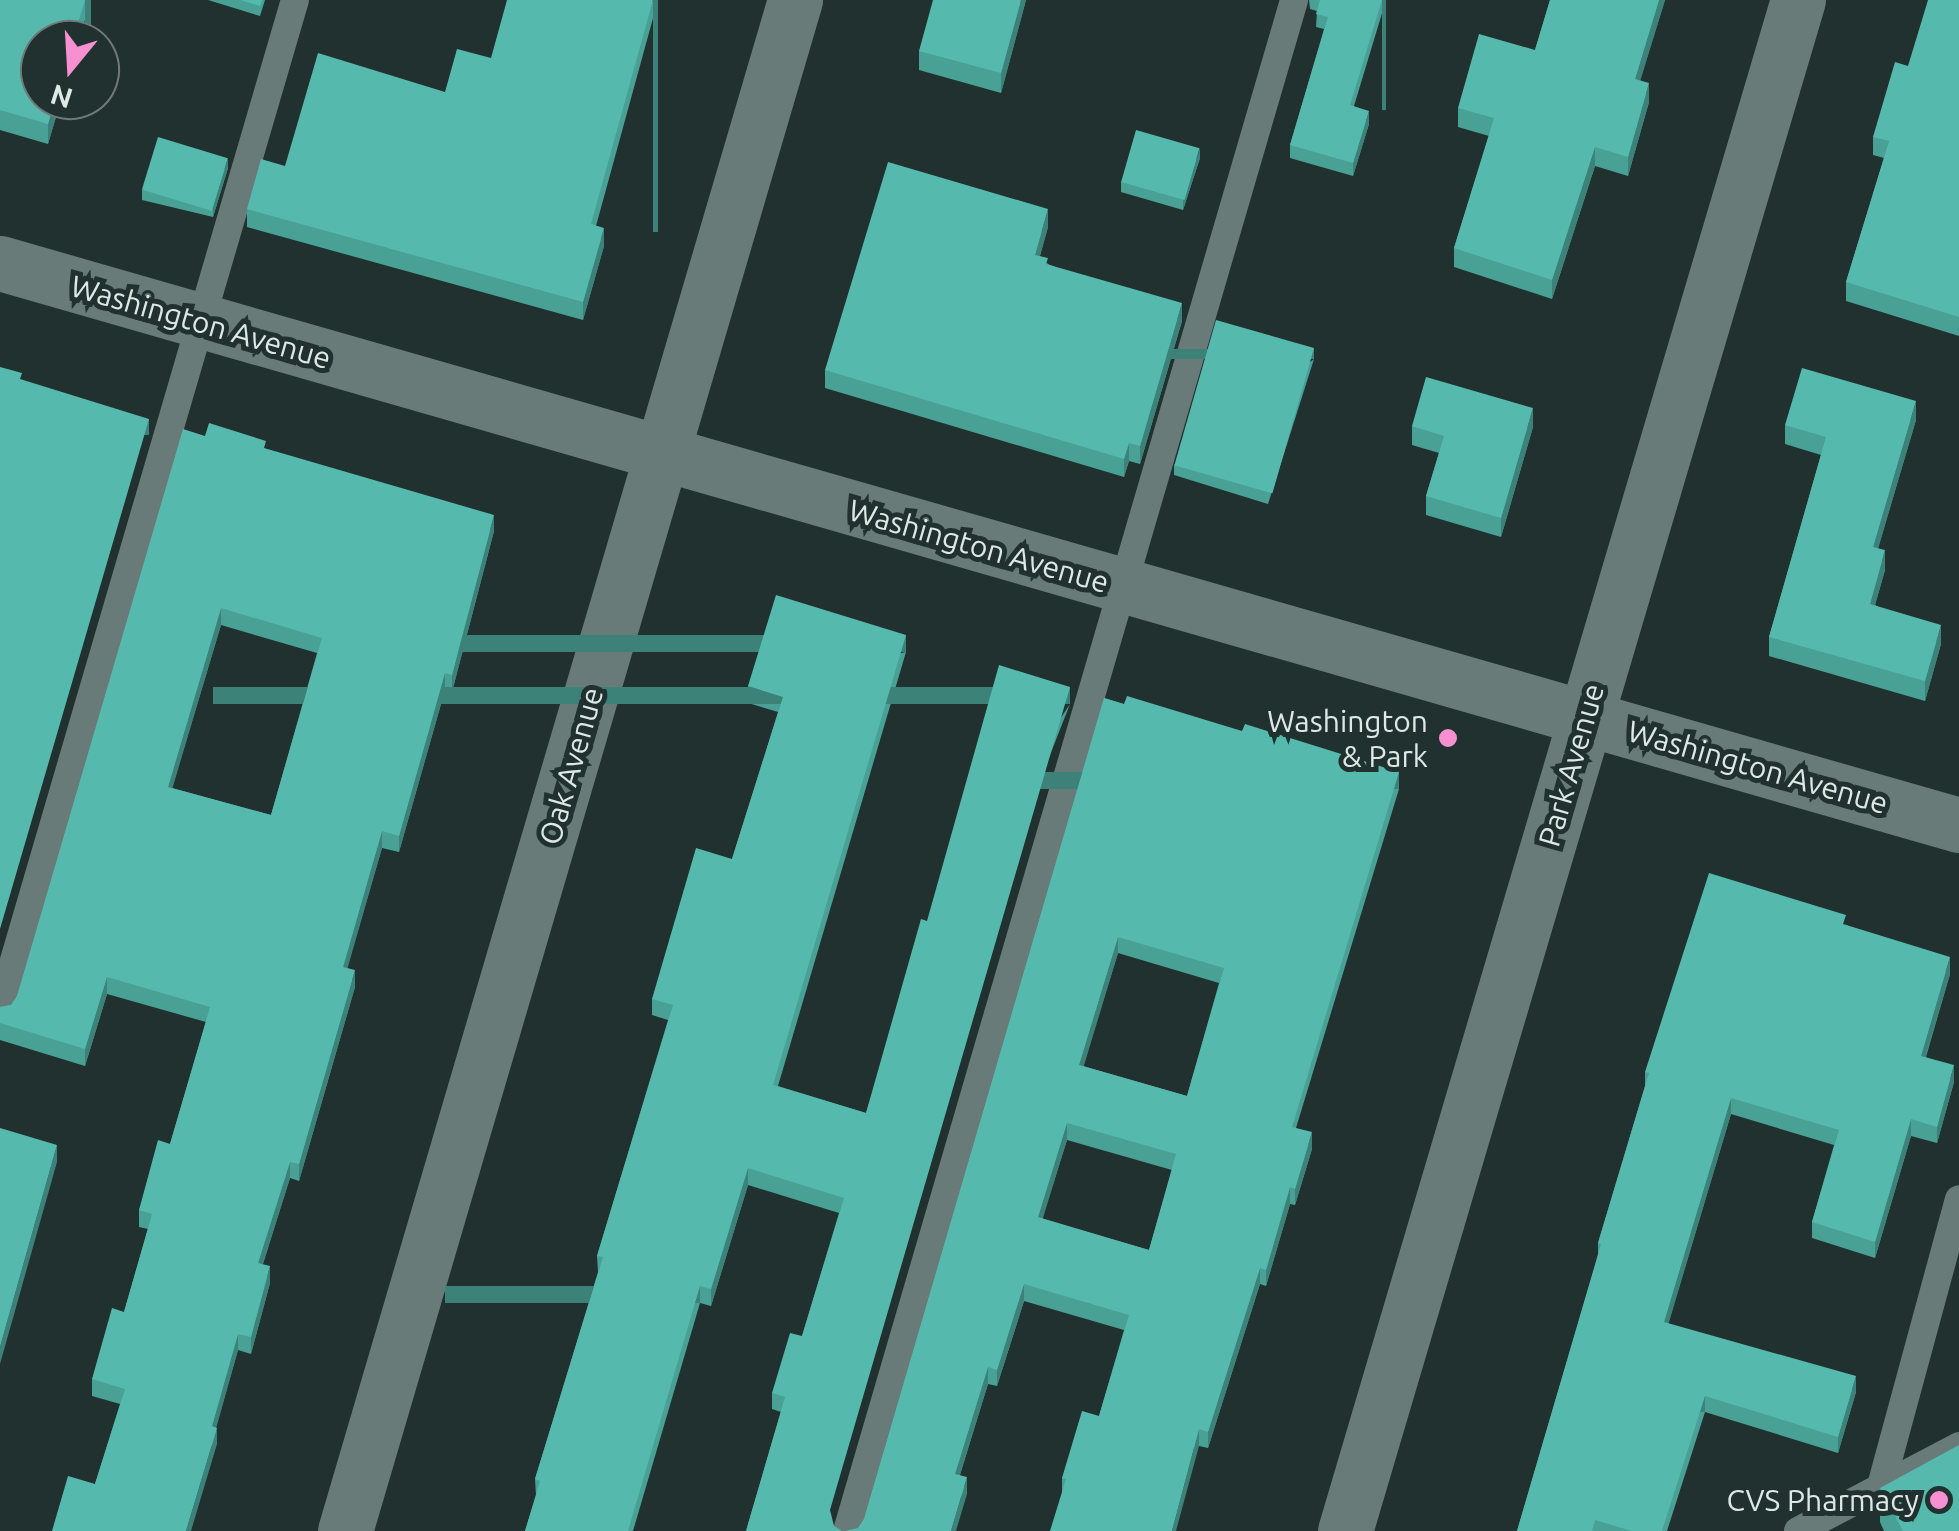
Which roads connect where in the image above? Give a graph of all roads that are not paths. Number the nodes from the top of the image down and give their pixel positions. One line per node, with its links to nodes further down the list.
1 (295, 0): 6 (lane)
2 (796, 0): 7 (street, Oak Avenue)
3 (1294, 0): 8 (lane)
4 (1798, 0): 9 (street, Park Avenue)
5 (0, 263): 6 (street, Washington Avenue)
6 (200, 322): 7 (street, Washington Avenue); 11 (lane)
7 (664, 454): 8 (street, Washington Avenue); 16 (street, Oak Avenue)
8 (1124, 588): 9 (street, Washington Avenue); 17 (lane)
9 (1585, 717): 10 (street, Washington Avenue); 18 (street, Park Avenue)
10 (1959, 826)
11 (0, 1008)
12 (1959, 1199): 13 (lane)
13 (1955, 1231): 15 (lane)
14 (1959, 1446): 15 (lane)
15 (1880, 1486): 19 (lane)
16 (345, 1531)
17 (846, 1531)
18 (1345, 1531)
19 (1798, 1531)

